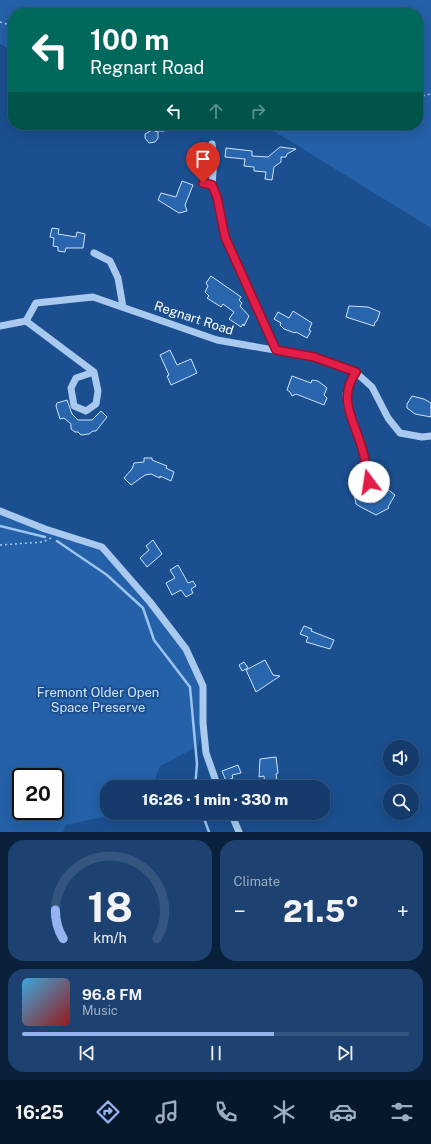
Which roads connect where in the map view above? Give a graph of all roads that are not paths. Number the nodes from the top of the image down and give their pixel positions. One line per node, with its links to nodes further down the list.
1 (212, 144): 3 (street)
2 (203, 183): 3 (street)
3 (212, 185): 8 (street)
4 (94, 253): 5 (street)
5 (123, 307): 6 (street, Regnart Road); 8 (street, Regnart Road)
6 (26, 321): 7 (street); 9 (street)
7 (0, 326)
8 (276, 350): 10 (street, Regnart Road)
9 (94, 372): 9 (street)
10 (356, 372): 11 (street, Regnart Road); 12 (street)
11 (431, 436)
12 (374, 488)
13 (0, 511): 14 (street)
14 (216, 780)
15 (234, 820): 16 (street)
16 (239, 832)

